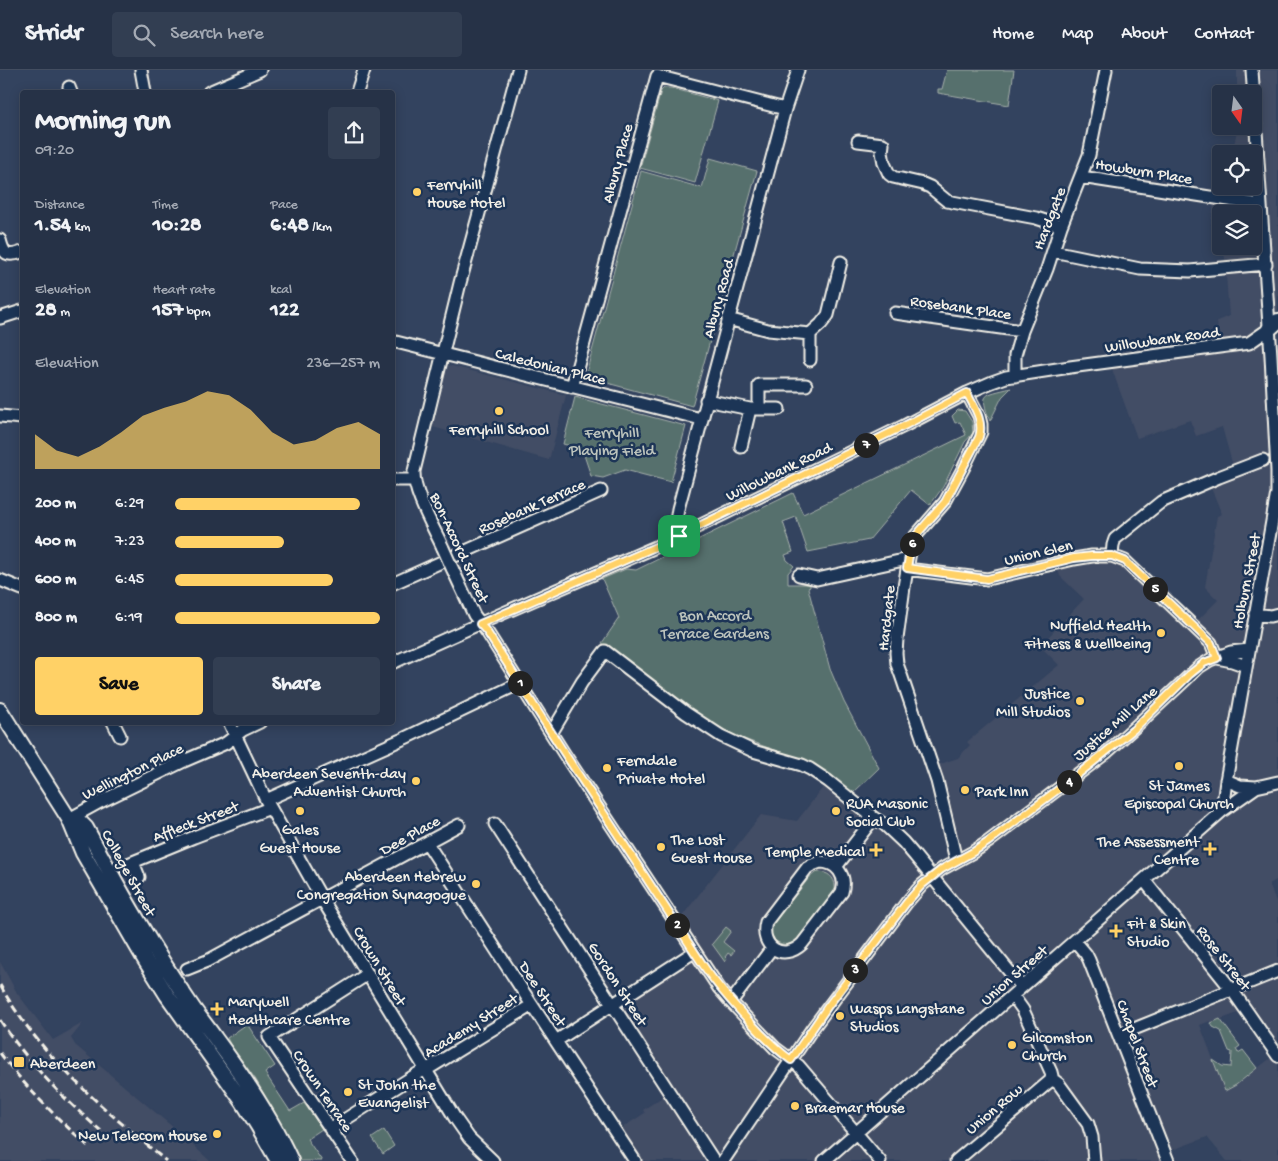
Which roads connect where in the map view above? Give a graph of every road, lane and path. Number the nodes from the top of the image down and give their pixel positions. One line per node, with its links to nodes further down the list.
1 (141, 70): 8 (street)
2 (260, 70): 9 (street)
3 (364, 70): 10 (street)
4 (518, 70): 30 (street, Bon-Accord Street)
5 (798, 70): 11 (street, Albury Road)
6 (1106, 70): 13 (street, Hardgate)
7 (1252, 70): 14 (street, Holburn Street)
8 (145, 90)
9 (214, 90)
10 (359, 90)
11 (785, 109): 25 (street, Albury Road); 34 (street, Albury Place)
12 (858, 141): 16 (street)
13 (1082, 177): 14 (street, Howburn Place); 16 (street, Hardgate)
14 (1261, 205)
15 (1262, 217): 21 (street, Holburn Street)
16 (1061, 226): 18 (street, Hardgate)
17 (0, 240): 19 (street)
18 (1053, 251): 21 (street); 27 (street, Hardgate)
19 (20, 253)
20 (841, 262): 28 (street)
21 (1266, 264): 26 (street, Holburn Street)
22 (20, 312): 24 (street)
23 (895, 313): 27 (street, Rosebank Place)
24 (0, 318)
25 (728, 319): 28 (street); 36 (street, Albury Road)
26 (1274, 325): 32 (street, Willowbank Road); 47 (street, Holburn Street)
27 (1022, 331): 32 (street, Hardgate)
28 (810, 334): 31 (street)
29 (395, 342): 30 (street, Caledonian Place)
30 (443, 354): 34 (street, Caledonian Place); 45 (street, Bon-Accord Street)
31 (810, 360)
32 (1015, 376): 35 (street, Willowbank Road)
33 (806, 385): 38 (street)
34 (572, 386): 41 (street, Caledonian Place)
35 (967, 393): 48 (street, Willowbank Road); 50 (street, Hardgate)
36 (706, 400): 38 (street); 41 (street, Albury Road)
37 (779, 408): 38 (street)
38 (754, 409): 42 (street)
39 (0, 416): 40 (street)
40 (20, 418)
41 (701, 419): 48 (street, Albury Road)
42 (740, 447)
43 (1263, 460): 49 (street)
44 (395, 480): 45 (street)
45 (414, 480): 57 (street, Bon-Accord Street, bridge)
46 (601, 491): 53 (street, Rosebank Terrace)
47 (1278, 493): 55 (street, Holburn Street)
48 (679, 536): 57 (street, Willowbank Road)
49 (1112, 556): 50 (street, Union Glen); 59 (street)
50 (908, 564): 51 (street, Union Glen); 80 (street, Hardgate)
51 (799, 575)
52 (0, 580): 54 (street)
53 (395, 583)
54 (20, 588)
55 (1256, 614): 56 (street); 58 (street, Holburn Street)
56 (1278, 614)
57 (480, 624): 60 (street, Willowbank Road); 62 (street, Bon-Accord Street)
58 (1249, 650): 59 (street, Justice Mill Lane); 61 (street, Holburn Street)
59 (1217, 658): 61 (street); 80 (street, Justice Mill Lane)
60 (395, 662)
61 (1246, 666): 70 (street, Holburn Street)
62 (520, 683): 67 (street, Bon-Accord Street); 73 (street, Affleck Street)
63 (0, 710): 76 (main road)
64 (114, 725): 68 (street)
65 (230, 725): 69 (street, Crown Street)
66 (254, 725): 69 (street, Wellington Place)
67 (552, 732): 75 (street); 88 (street, Bon-Accord Street)
68 (120, 736)
69 (236, 736): 73 (street, Crown Street); 76 (street, Wellington Place)
70 (1226, 780): 72 (street); 74 (street, Holburn Street)
71 (1278, 782): 72 (street)
72 (1256, 788): 74 (street, Union Street)
73 (268, 804): 82 (street, Affleck Street); 85 (street, Crown Street)
74 (1222, 812): 84 (street, Union Street)
75 (874, 818): 81 (street); 83 (street)
76 (69, 820): 108 (main road, College Street); 109 (main road, College Street)
77 (495, 824): 96 (street, Gordon Street)
78 (459, 825): 79 (street, Dee Place)
79 (427, 843): 85 (street, Dee Place); 97 (street, Dee Street)
80 (956, 860): 83 (street, Justice Mill Lane)
81 (836, 867): 87 (street); 87 (street)
82 (139, 877)
83 (932, 877): 92 (street); 103 (street, Justice Mill Lane)
84 (1144, 880): 86 (street, Union Street); 93 (street, Rose Street)
85 (322, 899): 89 (street, Dee Place); 91 (street, Crown Street)
86 (1075, 941): 92 (street, Union Street); 98 (street, Chapel Street)
87 (772, 948): 95 (street)
88 (694, 952): 95 (street, Bon-Accord Street); 96 (street)
89 (187, 969)
90 (1278, 971): 93 (street)
91 (368, 974): 104 (street, Crown Street); 106 (street, Crown Terrace)
92 (1022, 987): 94 (street, Union Street)
93 (1232, 990): 99 (street); 102 (street, Rose Street)
94 (1013, 996): 105 (street); 107 (street, Union Street)
95 (731, 1002): 103 (street, Bon-Accord Street)
96 (613, 1004): 100 (street); 113 (street, Gordon Street)
97 (532, 1005): 100 (street, Dee Street); 104 (street, Academy Street)
98 (1117, 1030): 99 (street); 101 (street, Chapel Street)
99 (1129, 1031): 101 (street)
100 (556, 1041): 112 (street, Dee Street)
101 (1122, 1043): 119 (street, Chapel Street)
102 (1278, 1056)
103 (791, 1060): 107 (street, Bon-Accord Street); 114 (street, Justice Mill Lane)
104 (426, 1069): 106 (street, Academy Street); 111 (street, Crown Street)
105 (1050, 1081): 117 (street, Union Row); 118 (street)
106 (330, 1129): 110 (street, Crown Terrace)
107 (856, 1133): 115 (street, Union Street); 116 (street)
108 (278, 1161)
109 (291, 1161)
110 (352, 1161)
111 (493, 1161)
112 (635, 1161)
113 (714, 1161)
114 (723, 1161)
115 (824, 1161)
116 (880, 1161)
117 (956, 1161)
118 (1094, 1161)
119 (1168, 1161)

